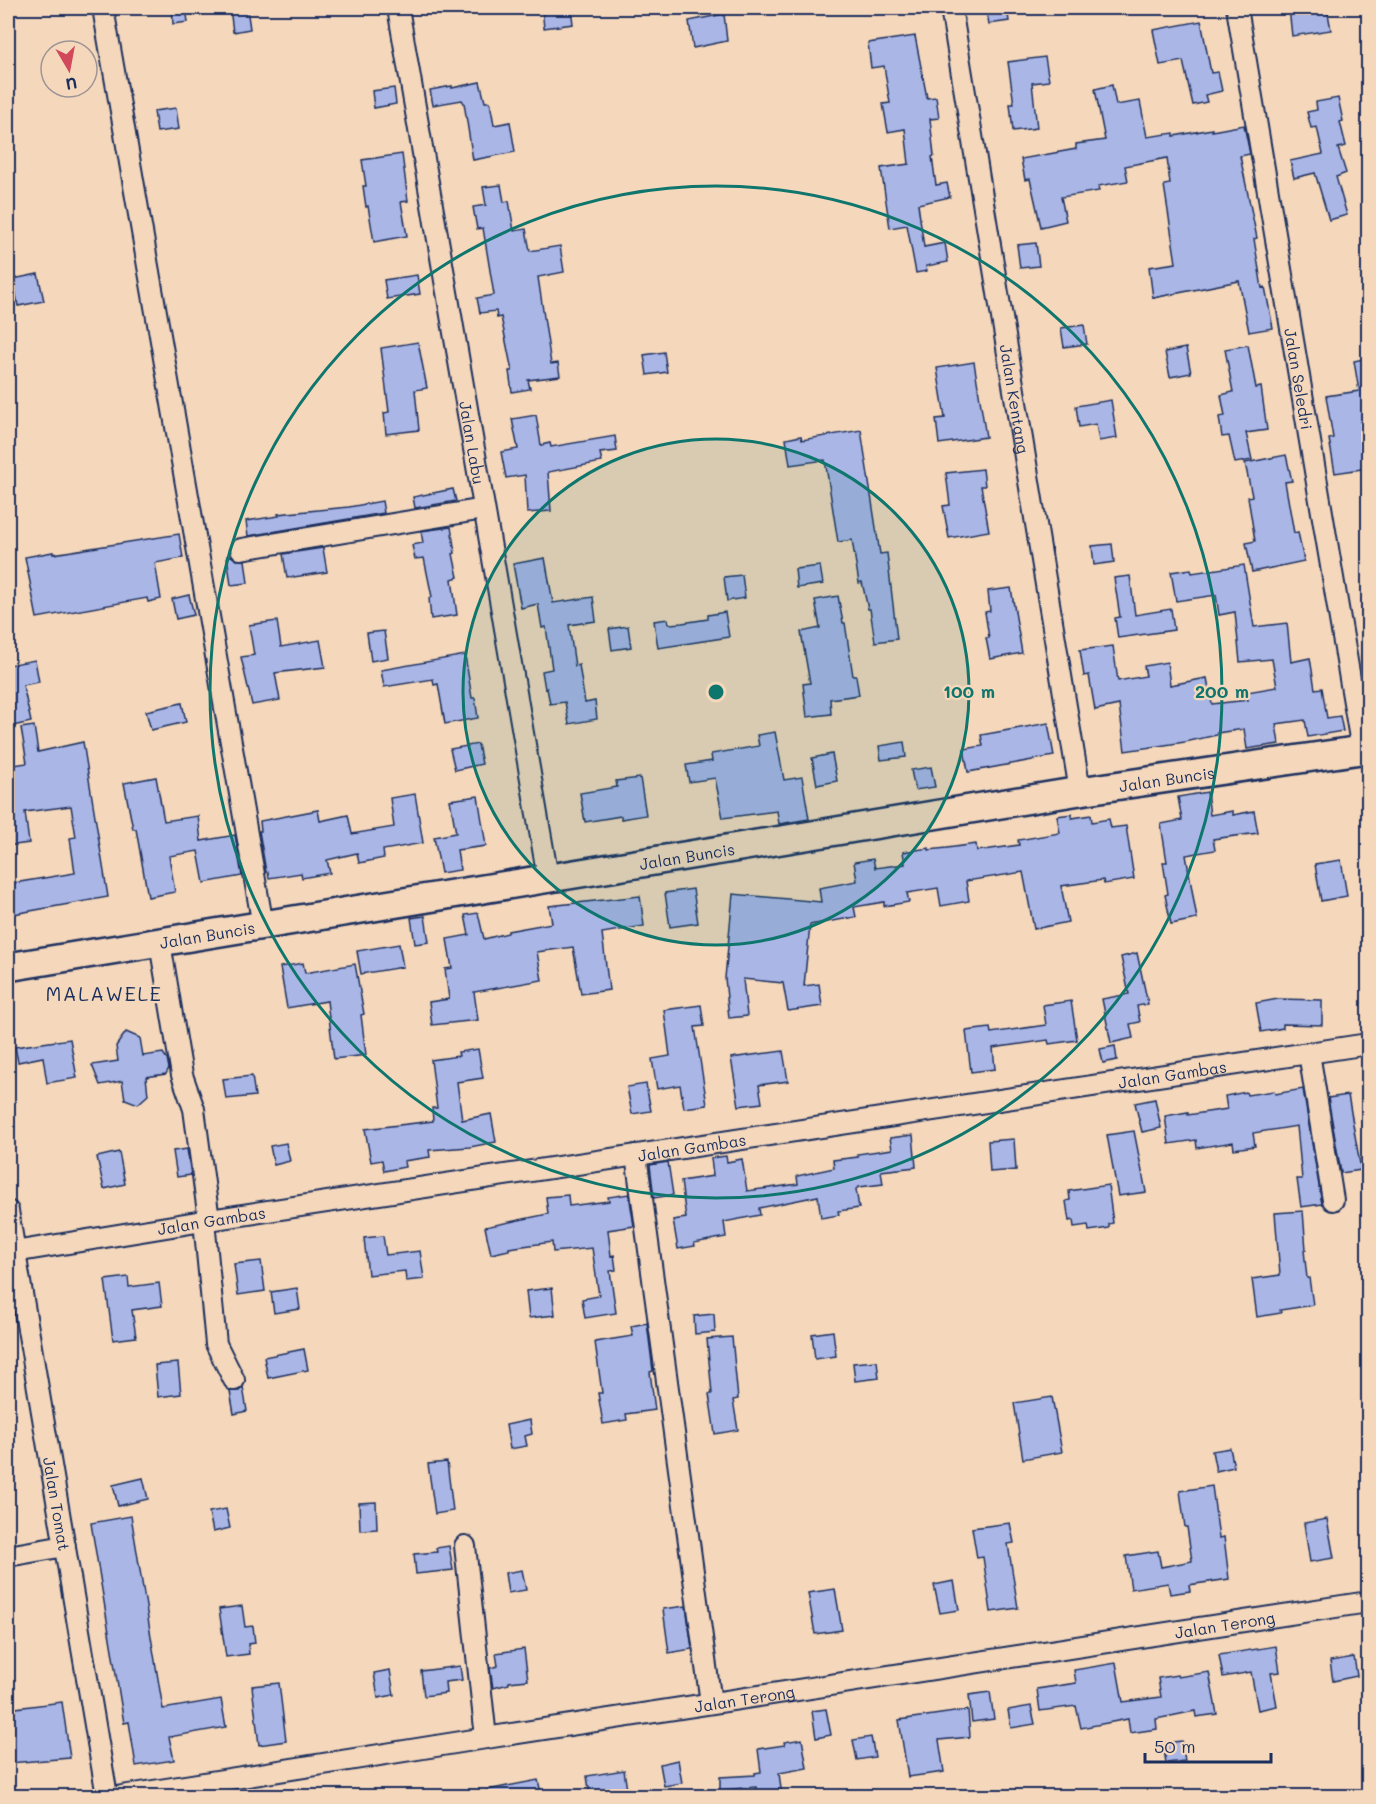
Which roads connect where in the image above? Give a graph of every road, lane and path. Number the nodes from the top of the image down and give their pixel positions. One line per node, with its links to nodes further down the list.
1 (103, 8): 10 (street)
2 (398, 8): 5 (street, Jalan Labu)
3 (951, 8): 8 (street, Jalan Kentang)
4 (1237, 8): 7 (street, Jalan Seledri)
5 (484, 509): 6 (street); 9 (street, Jalan Labu)
6 (241, 549)
7 (1365, 750): 8 (street, Jalan Buncis)
8 (1080, 791): 9 (street, Jalan Buncis)
9 (548, 878): 10 (street, Jalan Buncis)
10 (262, 926): 11 (street, Jalan Buncis)
11 (160, 942): 12 (street, Jalan Buncis); 18 (street)
12 (8, 967)
13 (1368, 1044): 14 (street, Jalan Gambas)
14 (1309, 1053): 15 (street, Jalan Gambas); 16 (street)
15 (636, 1155): 18 (street, Jalan Gambas); 25 (street)
16 (1333, 1200)
17 (8, 1211): 19 (street, Jalan Tomat)
18 (207, 1221): 19 (street, Jalan Gambas); 20 (street)
19 (14, 1252): 21 (street, Jalan Tomat)
20 (234, 1380)
21 (65, 1546): 23 (street); 27 (street, Jalan Tomat)
22 (465, 1546): 26 (street)
23 (8, 1556)
24 (1368, 1602): 25 (street, Jalan Terong)
25 (711, 1703): 26 (street, Jalan Terong)
26 (486, 1737): 28 (street, Jalan Terong)
27 (107, 1797)
28 (122, 1797)

